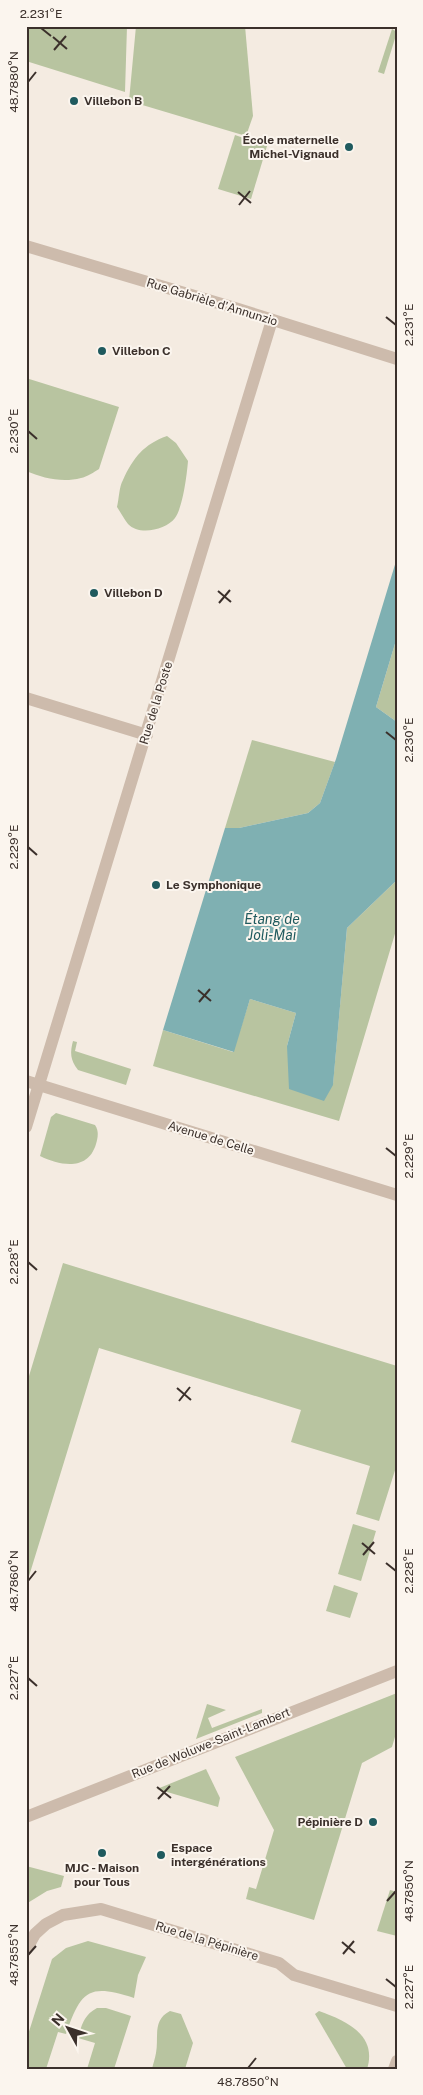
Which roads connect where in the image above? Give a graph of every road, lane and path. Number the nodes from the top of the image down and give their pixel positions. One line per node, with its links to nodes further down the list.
1 (26, 246): 2 (street, Rue Gabrièle d'Annunzio)
2 (272, 320): 3 (street, Rue Gabrièle d'Annunzio); 5 (street, Rue de la Poste)
3 (397, 360)
4 (26, 698): 5 (street)
5 (147, 735): 6 (street, Rue de la Poste)
6 (32, 1083): 7 (street); 8 (street, Avenue de Celle)
7 (26, 1127)
8 (397, 1195)
9 (397, 1671): 10 (street, Rue de Woluwe-Saint-Lambert)
10 (26, 1817)
11 (26, 1950): 12 (street, Rue de la Pépinière)
12 (397, 2006)
13 (397, 2061): 14 (street)
14 (394, 2069)

